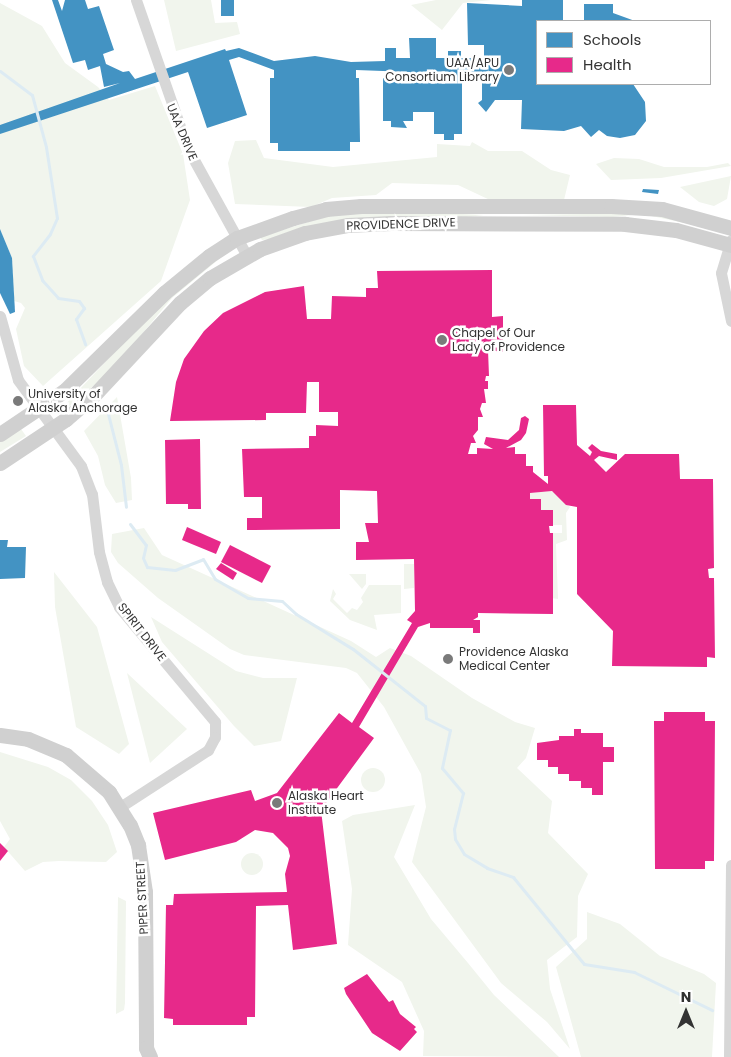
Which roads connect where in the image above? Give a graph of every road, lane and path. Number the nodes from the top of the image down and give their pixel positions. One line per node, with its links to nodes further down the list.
1 (136, 0): 3 (street, UAA DRIVE)
2 (731, 228): 3 (main road, PROVIDENCE DRIVE)
3 (237, 238): 5 (street, UAA DRIVE); 8 (main road, PROVIDENCE DRIVE)
4 (731, 243): 5 (main road, PROVIDENCE DRIVE); 7 (street)
5 (247, 256): 9 (main road, PROVIDENCE DRIVE)
6 (0, 316): 8 (street, SPIRIT DRIVE)
7 (731, 321)
8 (38, 410): 9 (street, SPIRIT DRIVE); 10 (main road, PROVIDENCE DRIVE)
9 (51, 429): 11 (main road, PROVIDENCE DRIVE); 13 (street, SPIRIT DRIVE)
10 (0, 434)
11 (0, 463)
12 (0, 734): 13 (main road, PIPER STREET)
13 (120, 807): 15 (main road, PIPER STREET)
14 (731, 865): 16 (street)
15 (145, 1054)
16 (729, 1057)

